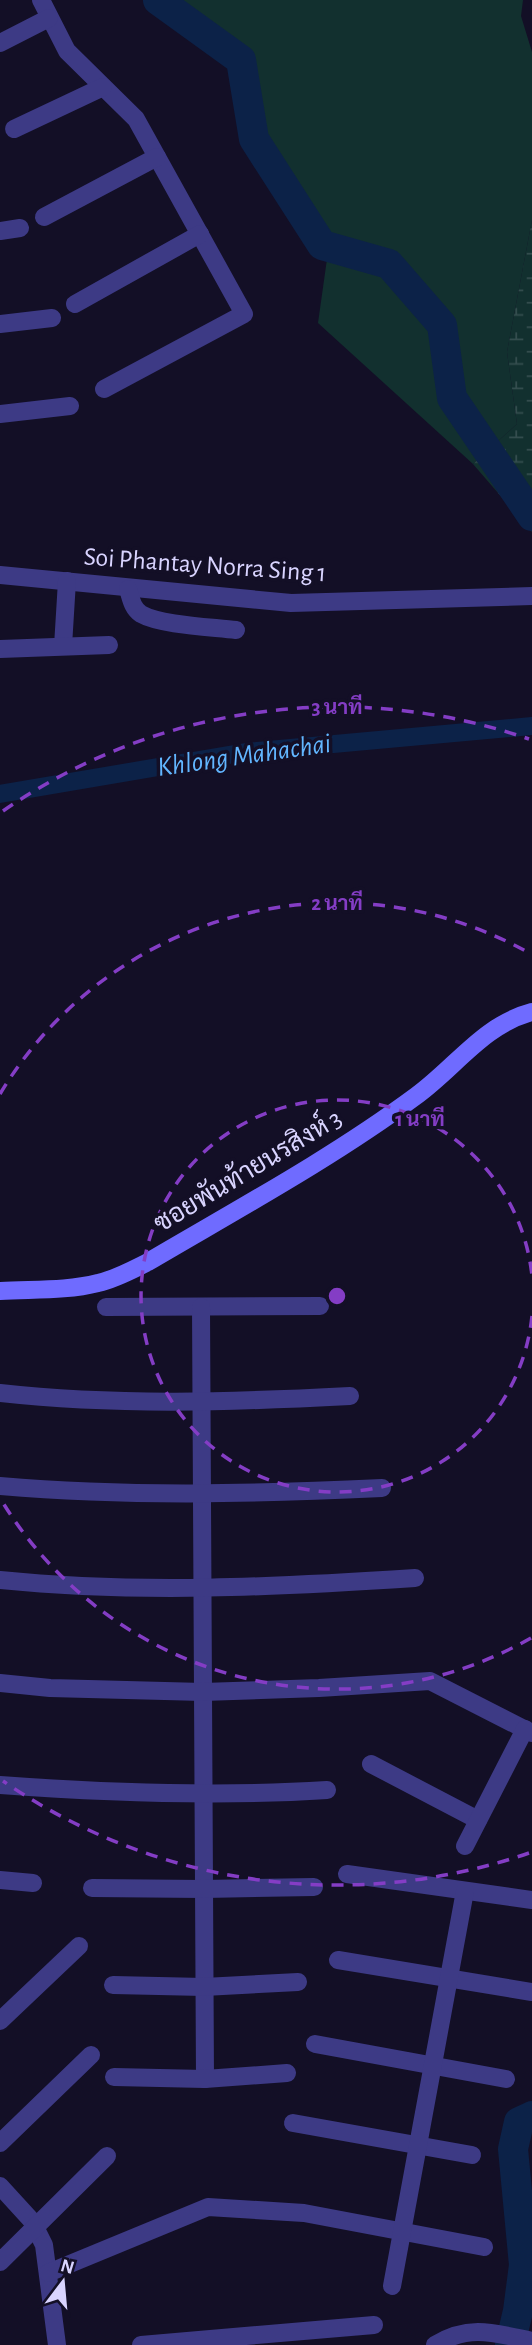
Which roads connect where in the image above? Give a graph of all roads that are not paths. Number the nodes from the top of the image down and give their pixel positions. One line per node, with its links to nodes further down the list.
1 (41, 0): 2 (street)
2 (49, 18): 3 (street); 4 (street)
3 (0, 43)
4 (103, 87): 5 (street); 6 (street)
5 (14, 129)
6 (157, 157): 7 (street); 10 (street)
7 (44, 218)
8 (20, 228): 9 (street)
9 (0, 231)
10 (200, 234): 11 (street); 14 (street)
11 (75, 304)
12 (52, 318): 13 (street)
13 (0, 324)
14 (104, 389)
15 (69, 405): 16 (street)
16 (0, 414)
17 (0, 575): 18 (street, Soi Phantay Norra Sing 1)
18 (67, 581): 19 (street, Soi Phantay Norra Sing 1); 23 (street)
19 (128, 589): 20 (street, Soi Phantay Norra Sing 1); 21 (street)
20 (532, 596)
21 (236, 630)
22 (109, 645): 23 (street)
23 (64, 646): 24 (street)
24 (0, 649)
25 (526, 1014): 26 (street, ซอยพันท้ายนรสิงห์ 3)
26 (0, 1291)
27 (320, 1306): 29 (street)
28 (106, 1307): 29 (street)
29 (201, 1307): 32 (street)
30 (0, 1393): 32 (street)
31 (350, 1396): 32 (street)
32 (202, 1402): 35 (street)
33 (0, 1486): 35 (street)
34 (382, 1488): 35 (street)
35 (202, 1494): 38 (street)
36 (415, 1578): 38 (street)
37 (0, 1580): 38 (street)
38 (203, 1588): 40 (street)
39 (0, 1683): 40 (street)
40 (203, 1692): 41 (street); 45 (street)
41 (528, 1731): 46 (street)
42 (371, 1764): 46 (street)
43 (0, 1785): 45 (street)
44 (327, 1790): 45 (street)
45 (204, 1795): 53 (street)
46 (478, 1820): 47 (street)
47 (465, 1846)
48 (347, 1874): 54 (street)
49 (0, 1880): 50 (street)
50 (33, 1883)
51 (314, 1887): 53 (street)
52 (92, 1888): 53 (street)
53 (204, 1889): 61 (street)
54 (465, 1891): 55 (street); 58 (street)
55 (532, 1900)
56 (79, 1946): 63 (street)
57 (338, 1961): 58 (street)
58 (449, 1978): 62 (street); 66 (street)
59 (298, 1982): 61 (street)
60 (113, 1985): 61 (street)
61 (205, 1987): 69 (street)
62 (532, 1992)
63 (0, 2021)
64 (314, 2043): 66 (street)
65 (91, 2056): 72 (street)
66 (433, 2065): 70 (street); 73 (street)
67 (287, 2073): 69 (street)
68 (114, 2077): 69 (street)
69 (205, 2079)
70 (506, 2079)
71 (293, 2123): 73 (street)
72 (0, 2143)
73 (418, 2145): 74 (street); 78 (street)
74 (472, 2155)
75 (107, 2156): 77 (street)
76 (0, 2186): 77 (street)
77 (35, 2227): 80 (street); 81 (street)
78 (402, 2231): 79 (street); 81 (street); 82 (street)
79 (484, 2247)
80 (0, 2262)
81 (48, 2273): 85 (street)
82 (392, 2286)
83 (374, 2325): 86 (street)
84 (532, 2341): 87 (street)
85 (57, 2345)
86 (141, 2345)
87 (435, 2345)

